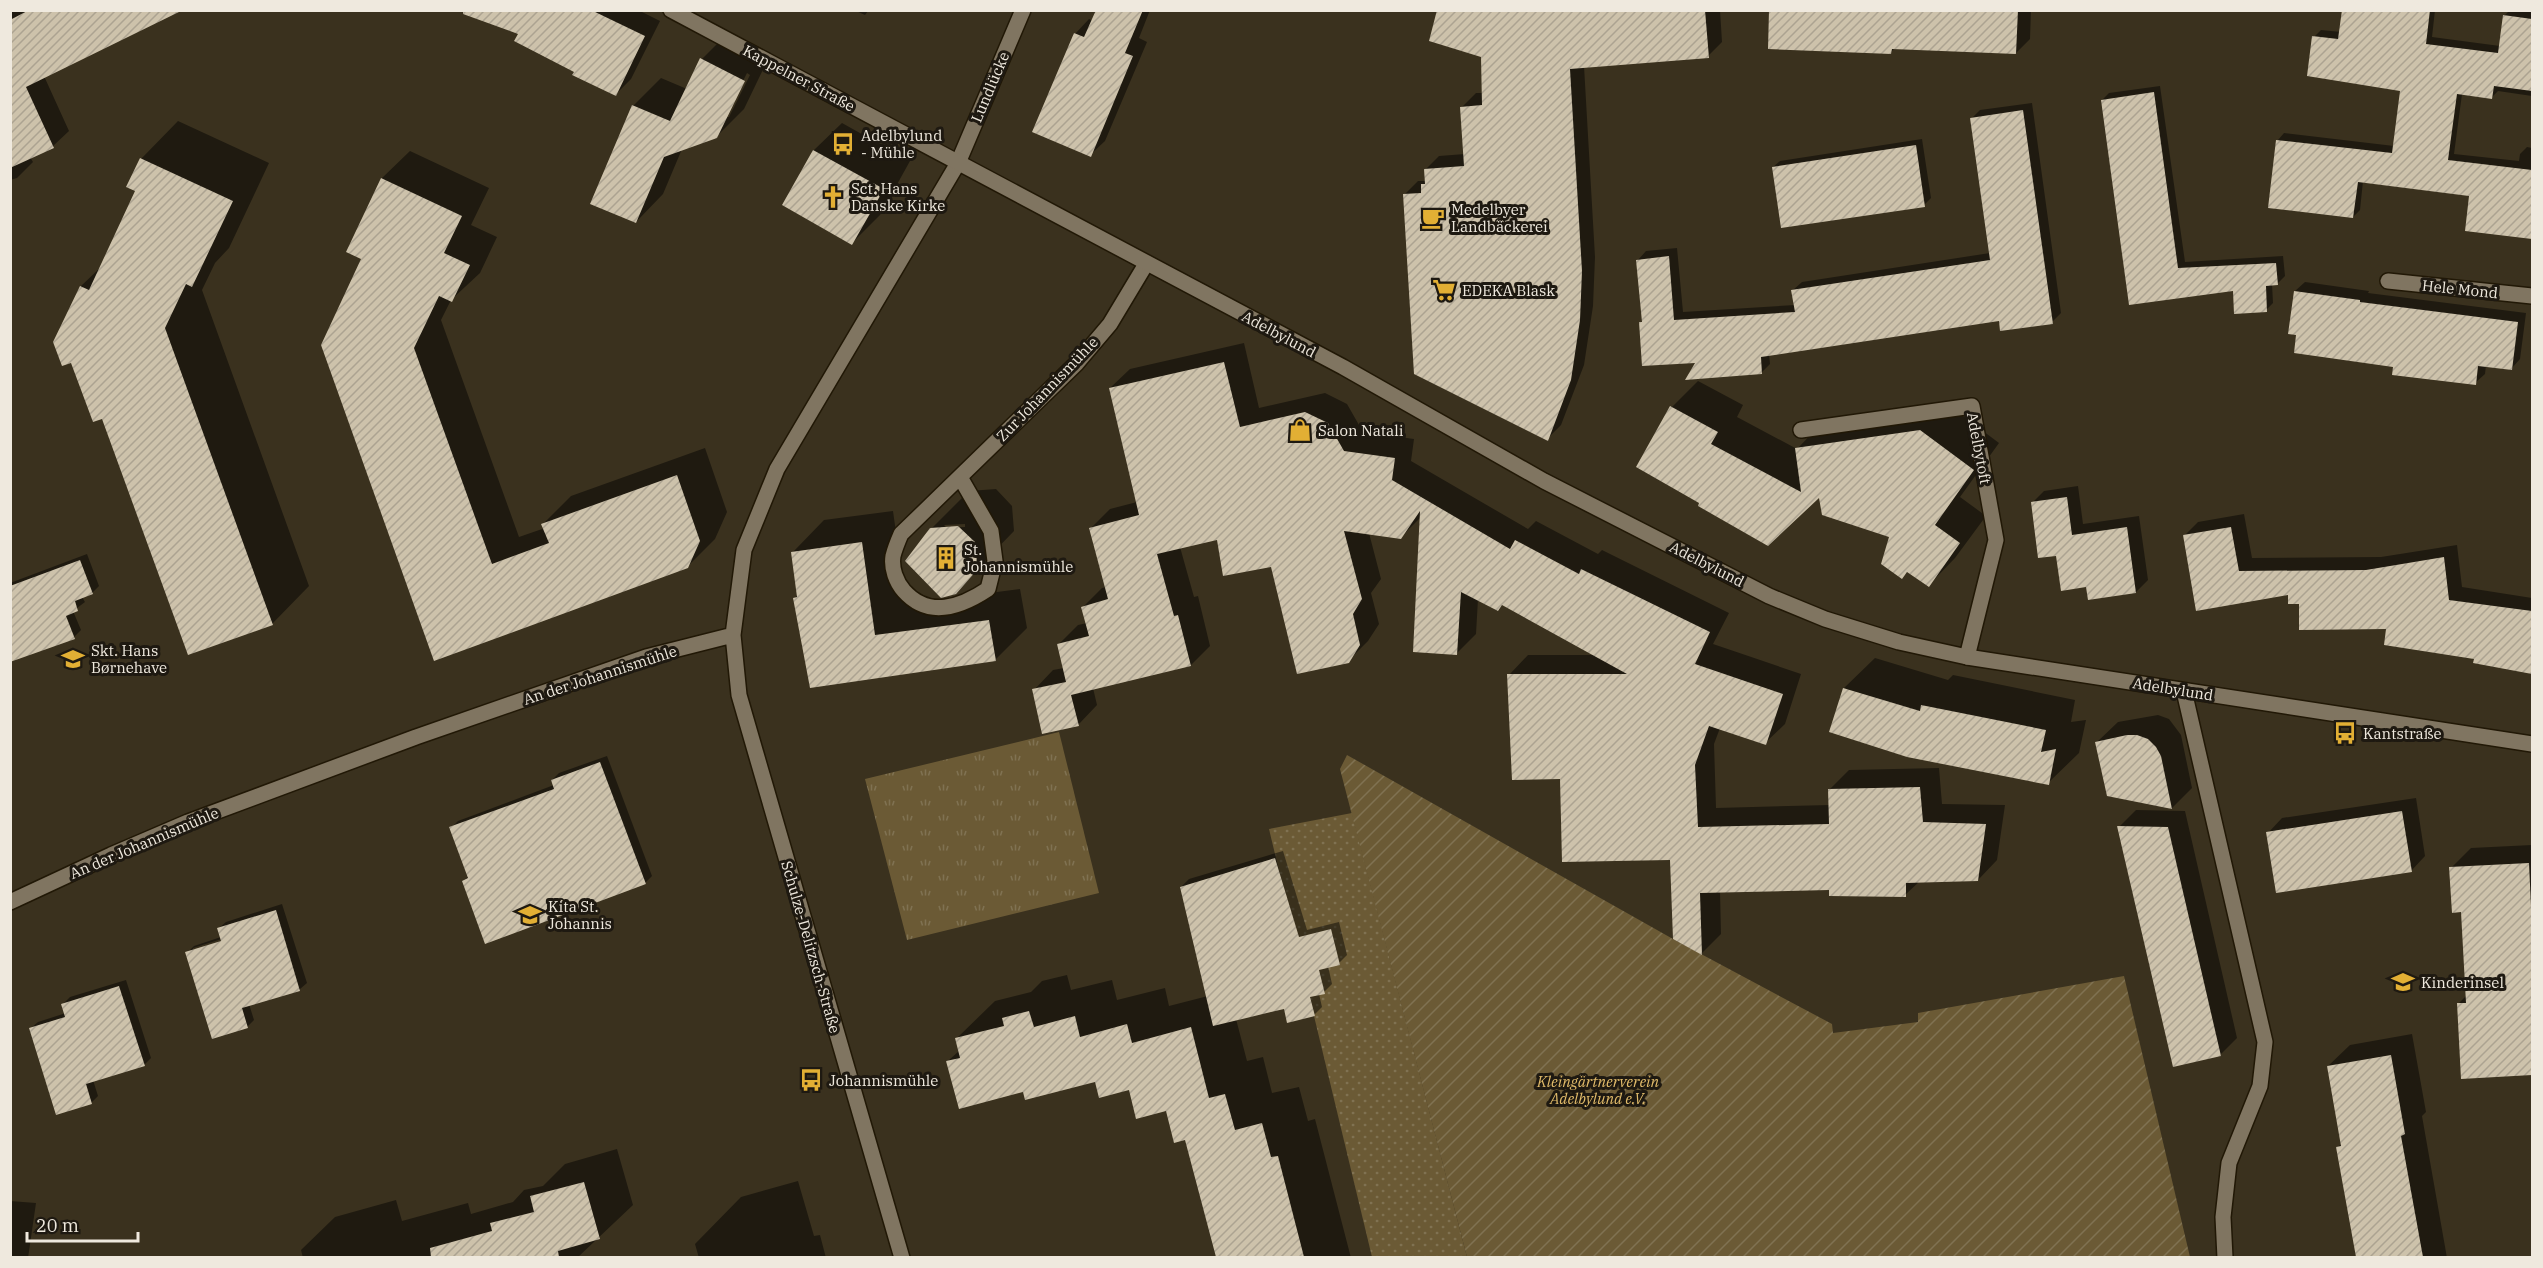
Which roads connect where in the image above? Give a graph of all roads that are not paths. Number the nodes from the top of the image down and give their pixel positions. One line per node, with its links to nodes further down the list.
1 (671, 10): 3 (street, Kappelner Straße)
2 (1023, 10): 3 (street, Lundlücke)
3 (958, 163): 4 (street, Adelbylund); 9 (street)
4 (1146, 264): 8 (street, Zur Johannismühle); 10 (street, Adelbylund)
5 (2388, 281): 6 (street, Hele Mond)
6 (2532, 296)
7 (1801, 430): 10 (street, Adelbytoft)
8 (960, 477): 8 (street, Zur Johannismühle)
9 (734, 635): 13 (street, An der Johannismühle); 14 (street, Schulze-Delitzsch-Straße)
10 (1967, 657): 11 (street, Adelbylund)
11 (2184, 691): 12 (street, Adelbylund); 15 (street)
12 (2532, 744)
13 (10, 902)
14 (902, 1257)
15 (2225, 1257)

